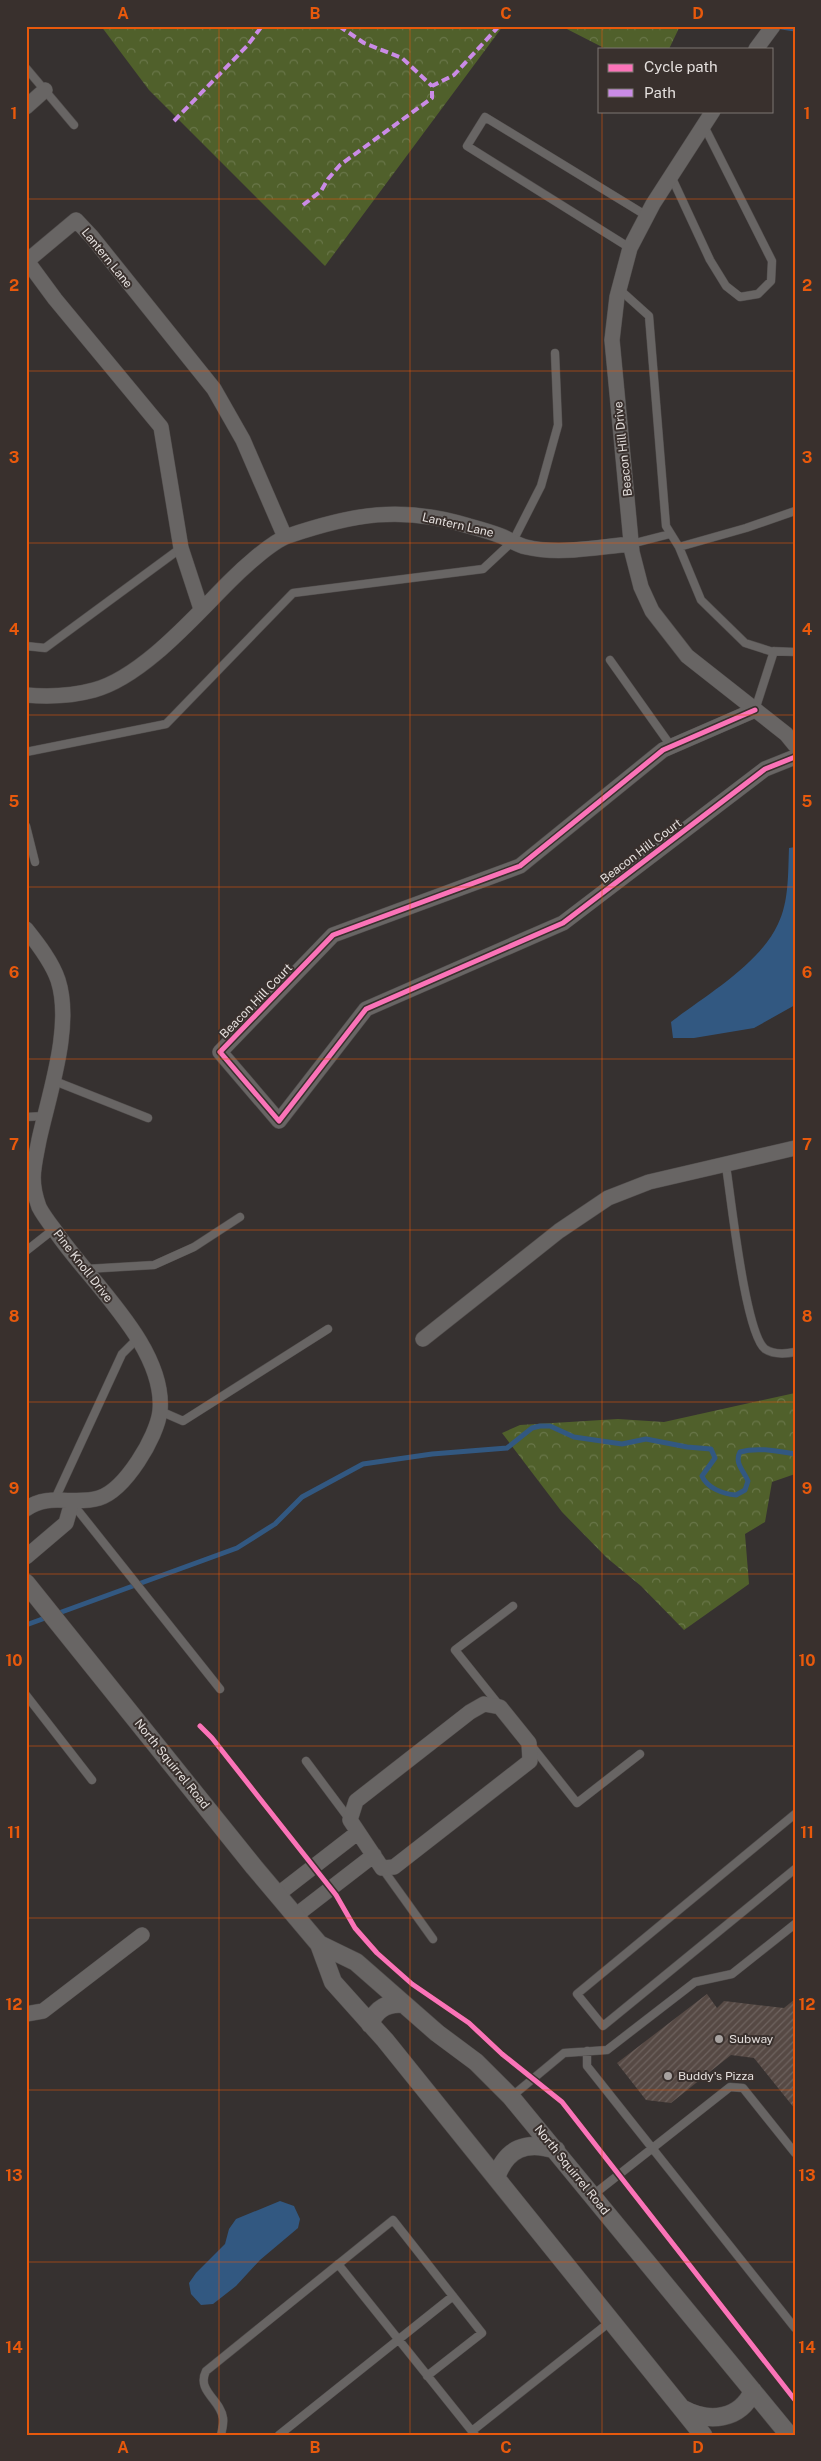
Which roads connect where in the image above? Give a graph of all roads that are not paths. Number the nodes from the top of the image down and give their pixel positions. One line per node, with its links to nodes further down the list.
1 (773, 26): 2 (street)
2 (757, 48)
3 (26, 68): 4 (lane)
4 (45, 90): 5 (street); 7 (lane)
5 (26, 107)
6 (712, 112): 8 (street, Beacon Hill Drive)
7 (74, 125)
8 (704, 126): 9 (street, Beacon Hill Drive); 9 (lane)
9 (671, 176): 10 (street, Beacon Hill Drive)
10 (647, 216): 11 (street, Beacon Hill Drive); 11 (lane)
11 (630, 248): 12 (street, Beacon Hill Drive)
12 (619, 289): 15 (lane); 18 (street, Beacon Hill Drive)
13 (555, 353): 17 (lane)
14 (795, 511): 19 (lane)
15 (670, 534): 18 (lane); 19 (lane)
16 (285, 537): 17 (street, Lantern Lane); 20 (street, Lantern Lane); 21 (street, Lantern Lane)
17 (513, 541): 18 (street, Lantern Lane); 30 (lane)
18 (631, 544): 27 (street, Beacon Hill Drive)
19 (679, 547): 23 (lane)
20 (181, 548): 21 (street, Lantern Lane); 22 (lane)
21 (201, 610): 26 (street, Lantern Lane)
22 (26, 646)
23 (774, 651): 24 (lane); 27 (lane)
24 (795, 652)
25 (610, 660): 29 (lane)
26 (26, 695)
27 (755, 710): 28 (street, Beacon Hill Drive); 29 (street, Beacon Hill Court)
28 (795, 745)
29 (671, 746): 31 (street, Beacon Hill Court)
30 (26, 752)
31 (795, 757)
32 (26, 826): 33 (lane)
33 (35, 862)
34 (28, 934): 35 (street, Pine Knoll Drive)
35 (52, 1080): 36 (street, Pine Knoll Drive); 38 (lane)
36 (44, 1116): 37 (lane); 42 (street, Pine Knoll Drive)
37 (26, 1117)
38 (148, 1118)
39 (795, 1148): 40 (street)
40 (726, 1166): 47 (street); 48 (lane)
41 (240, 1216): 44 (lane)
42 (54, 1229): 43 (lane); 44 (street, Pine Knoll Drive)
43 (26, 1251)
44 (84, 1270): 46 (street, Pine Knoll Drive)
45 (328, 1329): 49 (lane)
46 (138, 1339): 49 (street, Pine Knoll Drive); 50 (lane)
47 (424, 1339)
48 (795, 1352)
49 (160, 1411): 51 (street, Pine Knoll Drive)
50 (55, 1499): 51 (street, Pine Knoll Drive); 52 (street, Pine Knoll Drive)
51 (72, 1502): 53 (street); 56 (lane)
52 (26, 1509)
53 (26, 1557)
54 (26, 1583): 68 (street, North Squirrel Road)
55 (513, 1606): 58 (lane)
56 (220, 1689)
57 (26, 1695): 62 (lane)
58 (500, 1707): 59 (street); 64 (street)
59 (529, 1743): 60 (lane); 66 (street)
60 (640, 1754)
61 (306, 1761): 64 (lane)
62 (92, 1780)
63 (795, 1814): 67 (lane)
64 (353, 1827): 65 (street); 68 (street)
65 (374, 1855): 66 (street); 69 (street)
66 (382, 1868): 72 (lane)
67 (795, 1869)
68 (277, 1895): 69 (street, North Squirrel Road)
69 (295, 1916): 73 (street, North Squirrel Road)
70 (795, 1924): 77 (lane)
71 (142, 1935): 75 (street)
72 (433, 1939)
73 (319, 1944): 74 (street, North Squirrel Road); 76 (street, North Squirrel Road)
74 (404, 2004): 76 (street); 78 (street, North Squirrel Road)
75 (26, 2014)
76 (370, 2024): 82 (street, North Squirrel Road)
77 (587, 2051): 78 (lane); 79 (lane)
78 (511, 2097): 80 (street, North Squirrel Road)
79 (652, 2149): 81 (lane); 83 (lane); 87 (lane)
80 (556, 2150): 82 (street); 83 (street, North Squirrel Road)
81 (795, 2153)
82 (496, 2178): 86 (street, North Squirrel Road)
83 (593, 2195): 90 (street, North Squirrel Road)
84 (338, 2264): 85 (lane); 88 (lane); 93 (lane)
85 (453, 2296): 88 (lane); 89 (lane)
86 (611, 2321): 91 (street, North Squirrel Road); 92 (lane)
87 (795, 2328)
88 (398, 2340): 89 (lane); 94 (lane)
89 (427, 2376): 92 (lane)
90 (753, 2391): 91 (street); 96 (street, North Squirrel Road)
91 (682, 2409): 95 (street, North Squirrel Road)
92 (473, 2433)
93 (221, 2435)
94 (279, 2435)
95 (703, 2435)
96 (788, 2435)

